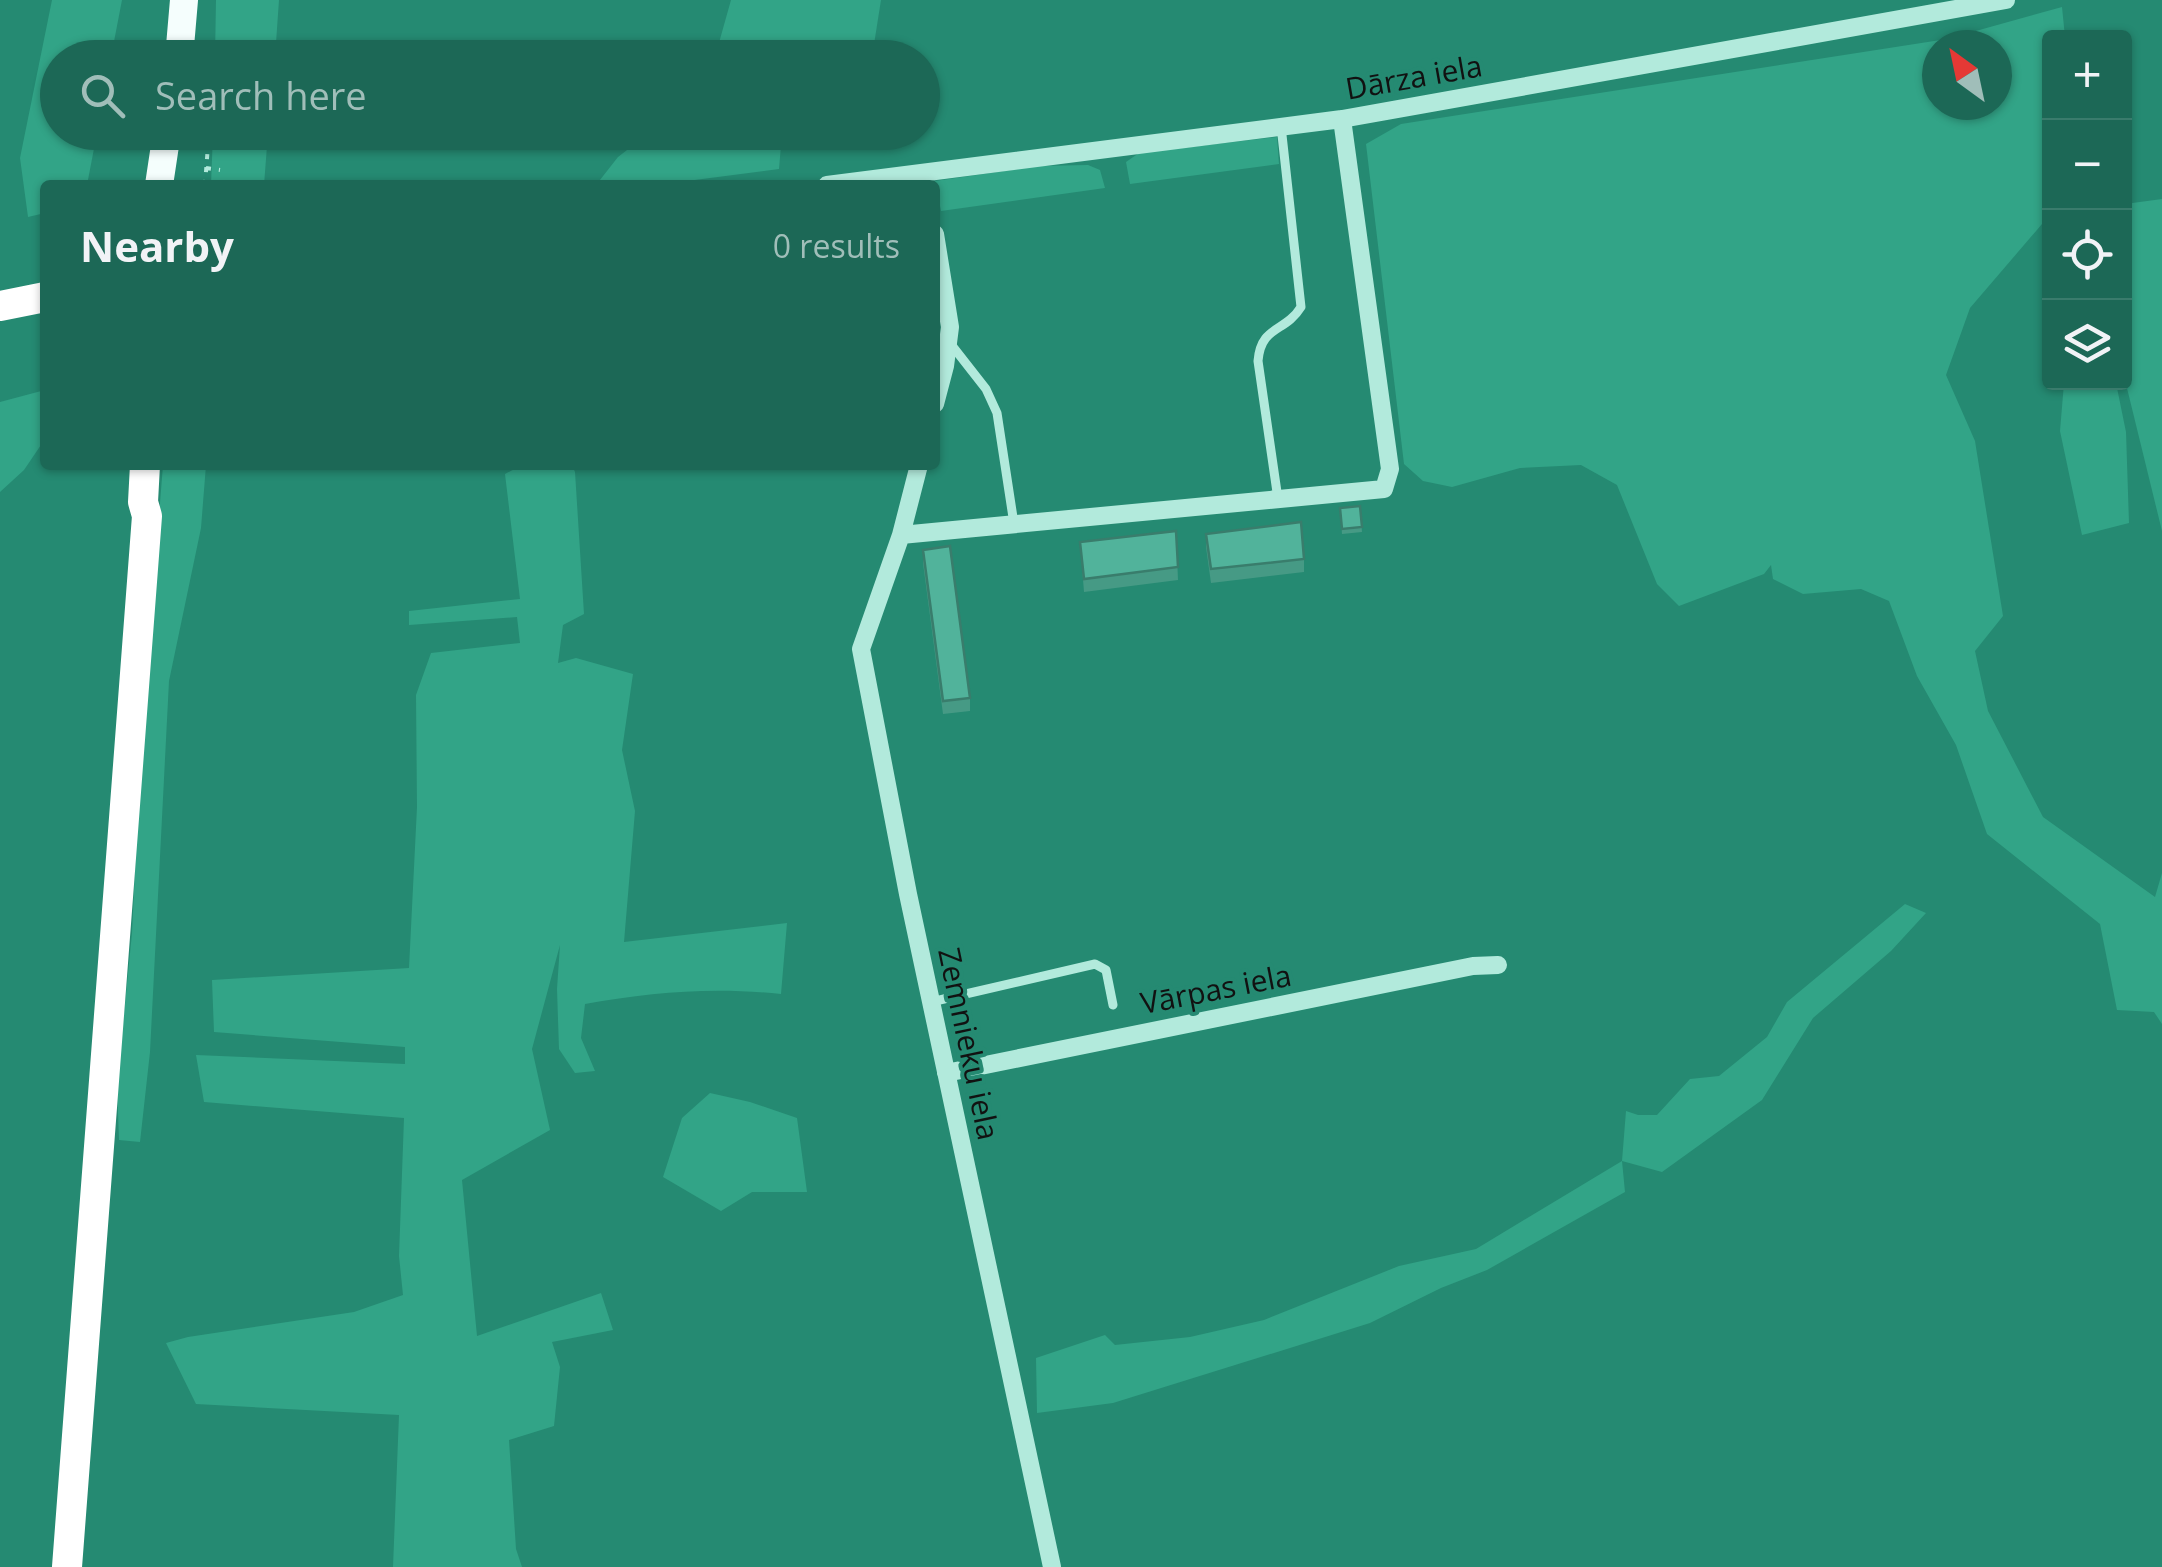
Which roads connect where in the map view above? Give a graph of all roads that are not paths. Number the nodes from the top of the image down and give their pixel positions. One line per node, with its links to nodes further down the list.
1 (184, 0): 3 (main road)
2 (2006, 0): 4 (street, Dārza iela)
3 (181, 40)
4 (1342, 119): 5 (street, Dārza iela); 22 (street)
5 (1281, 126): 8 (street, Dārza iela); 22 (lane)
6 (165, 150): 9 (main road)
7 (180, 150): 10 (main road)
8 (926, 178): 11 (street, Dārza iela)
9 (160, 180)
10 (180, 180)
11 (898, 180)
12 (940, 265): 17 (street)
13 (40, 298): 14 (highway)
14 (0, 306)
15 (40, 316): 16 (highway)
16 (0, 319)
17 (949, 341): 18 (street); 24 (lane)
18 (940, 382)
19 (145, 470): 23 (highway)
20 (156, 470): 23 (highway)
21 (918, 470): 25 (street, Zemnieku iela)
22 (1278, 499): 24 (street)
23 (147, 516): 30 (highway)
24 (1014, 524): 25 (street)
25 (900, 534): 27 (street, Zemnieku iela)
26 (1498, 966): 29 (street, Vārpas iela)
27 (931, 1002): 28 (lane); 29 (street, Zemnieku iela)
28 (1113, 1005)
29 (946, 1073): 31 (street, Zemnieku iela)
30 (66, 1567)
31 (1052, 1567)

